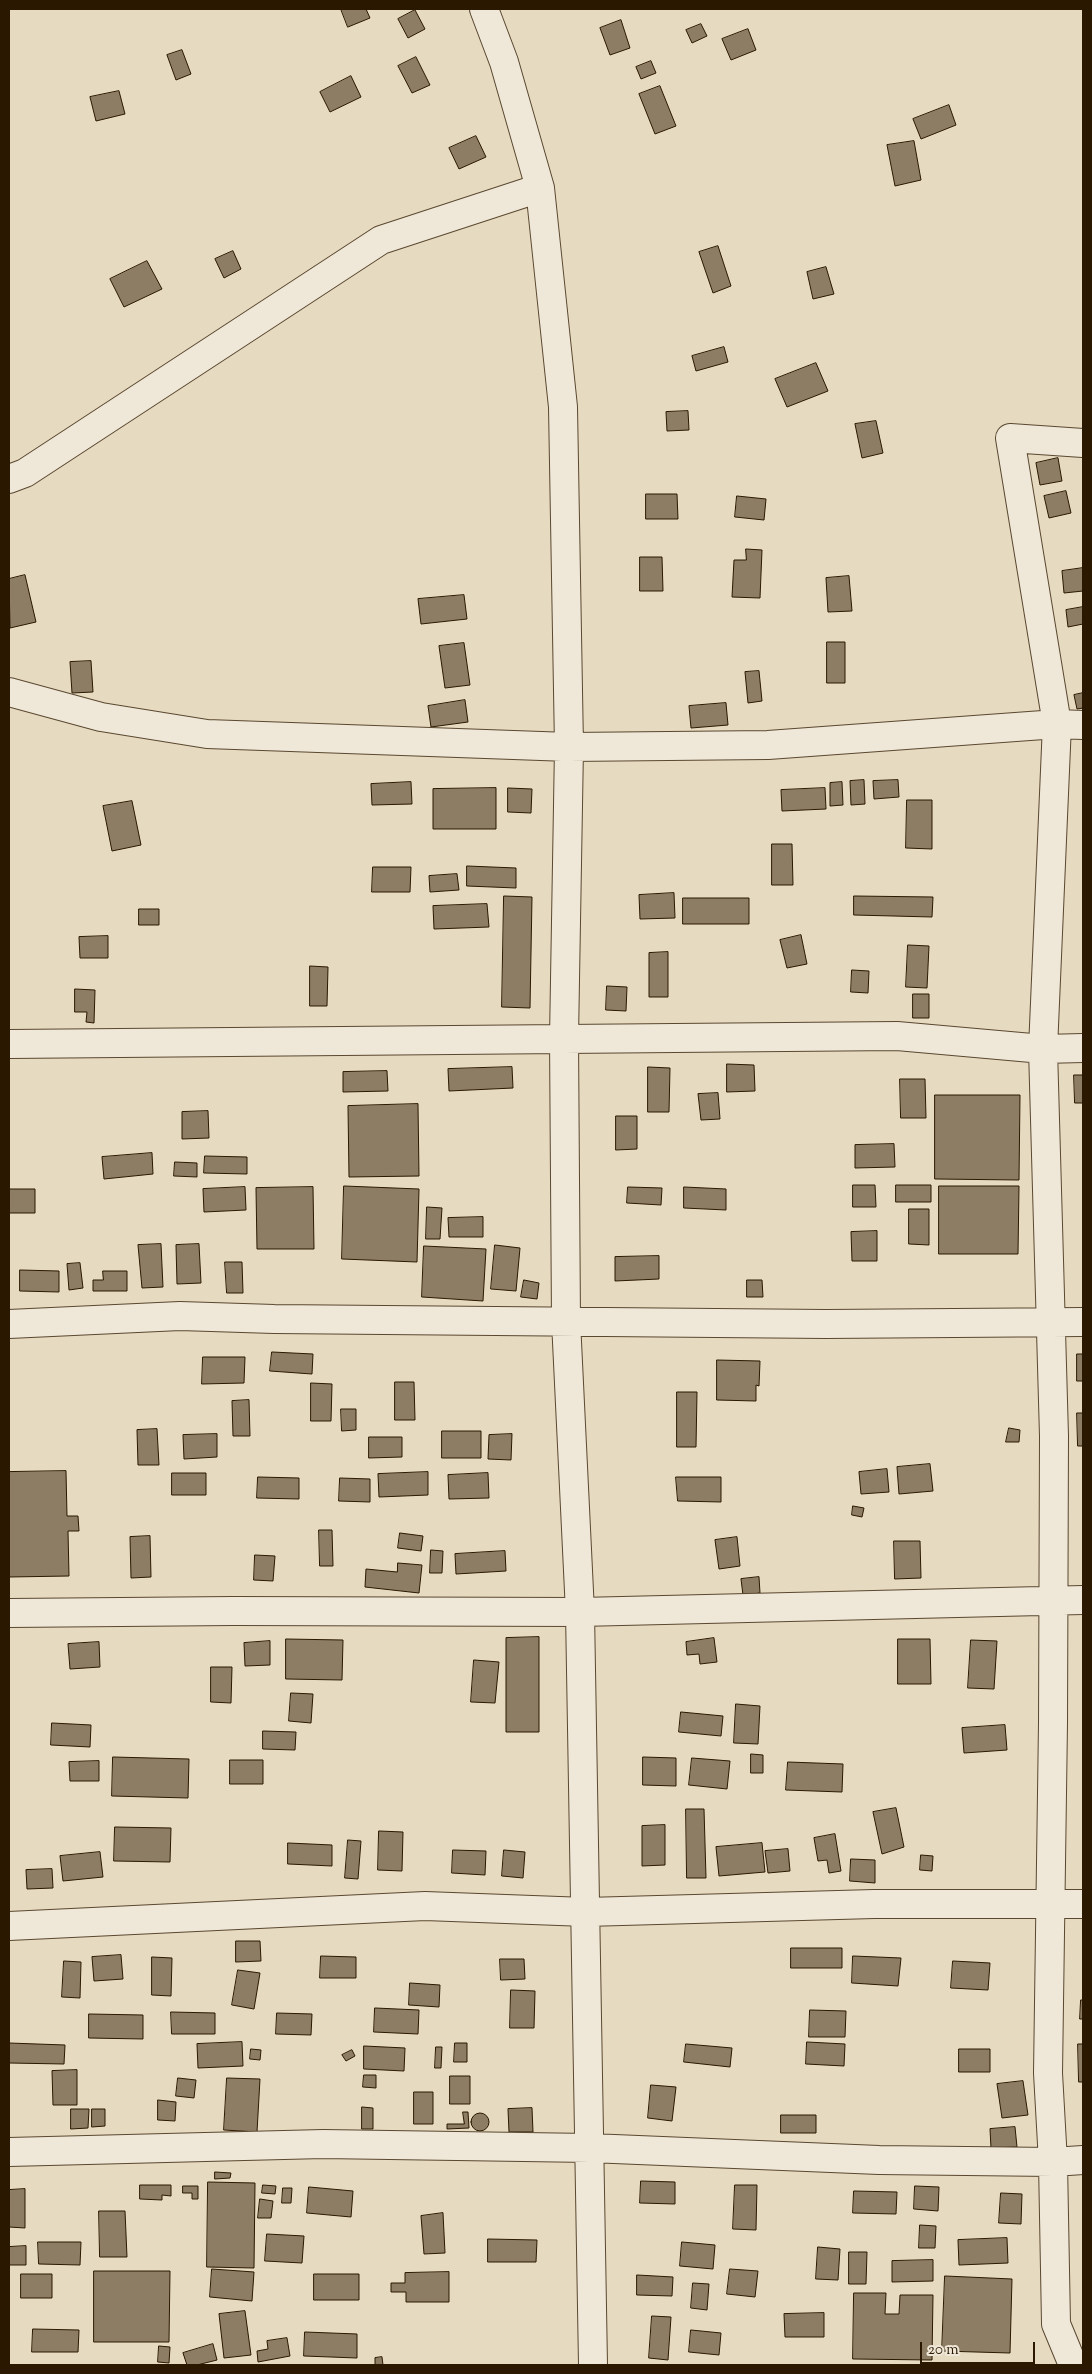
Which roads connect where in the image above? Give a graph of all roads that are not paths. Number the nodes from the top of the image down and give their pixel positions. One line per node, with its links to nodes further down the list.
1 (484, 9): 2 (street)
2 (540, 188): 4 (street); 7 (street)
3 (1083, 443): 6 (street)
4 (9, 479)
5 (9, 692): 7 (street)
6 (1070, 724): 7 (street); 11 (street)
7 (569, 747): 8 (street)
8 (564, 1038): 9 (street); 11 (street); 12 (street)
9 (9, 1044)
10 (1083, 1048): 11 (street)
11 (1043, 1049): 13 (street)
12 (566, 1321): 13 (street); 15 (street); 18 (street)
13 (1051, 1322): 14 (street); 16 (street)
14 (1083, 1322)
15 (9, 1324)
16 (1053, 1600): 17 (street); 18 (street); 21 (street)
17 (1083, 1600)
18 (580, 1612): 19 (street); 22 (street)
19 (9, 1613)
20 (1083, 1904): 21 (street)
21 (1050, 1906): 22 (street); 27 (street)
22 (586, 1912): 23 (street); 24 (street)
23 (9, 1926)
24 (590, 2148): 25 (street); 27 (street); 28 (street)
25 (9, 2152)
26 (1083, 2160): 27 (street)
27 (1053, 2162): 29 (street)
28 (593, 2365)
29 (1073, 2365)

